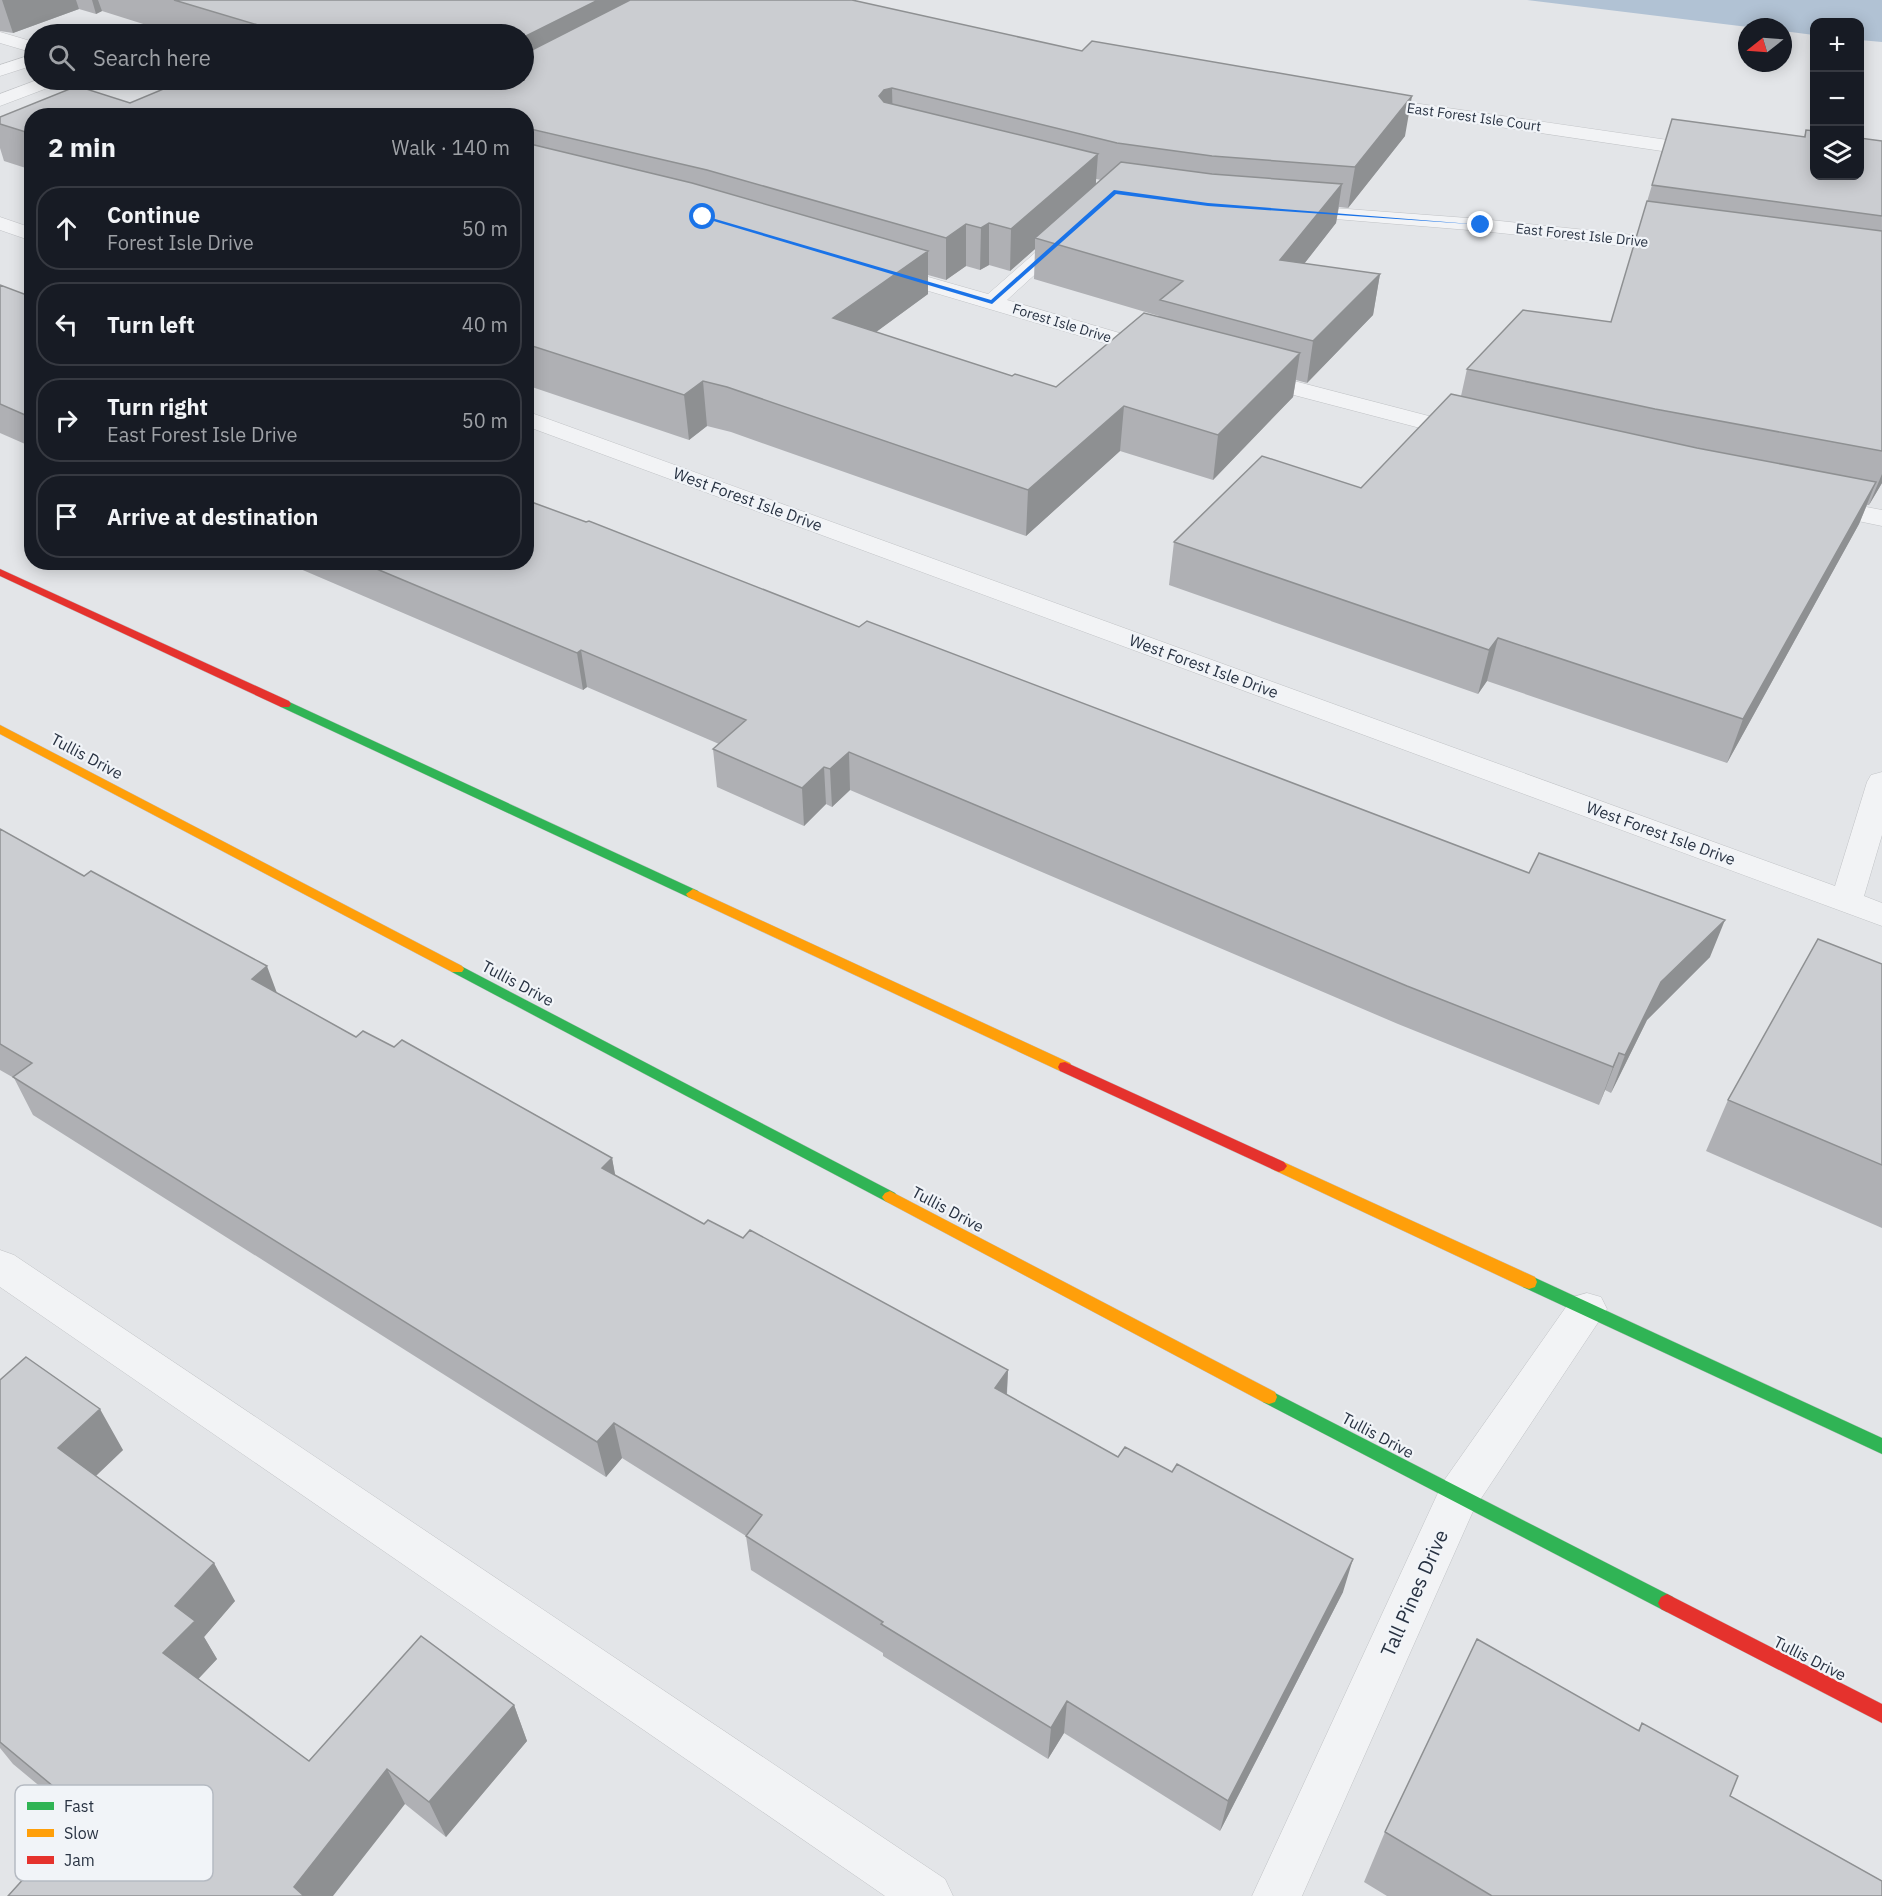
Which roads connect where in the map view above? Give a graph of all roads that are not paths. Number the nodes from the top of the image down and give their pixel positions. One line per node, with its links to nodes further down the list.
1 (0, 37): 2 (street)
2 (24, 45)
3 (24, 63): 4 (street)
4 (0, 71)
5 (26, 90): 8 (street)
6 (186, 90): 9 (street)
7 (1345, 99): 10 (street, East Forest Isle Court)
8 (0, 100)
9 (257, 108)
10 (1722, 154)
11 (1279, 210): 15 (street, East Forest Isle Drive)
12 (0, 223): 14 (street)
13 (1079, 224): 17 (street)
14 (24, 231)
15 (1698, 248)
16 (861, 264): 17 (street, Forest Isle Drive)
17 (992, 302): 18 (street, Forest Isle Drive)
18 (1182, 358)
19 (1226, 370): 21 (street)
20 (534, 421): 27 (street, West Forest Isle Drive)
21 (1483, 437)
22 (1800, 503): 23 (street)
23 (1882, 518)
24 (0, 572): 30 (street)
25 (0, 729): 32 (street, Tullis Drive)
26 (1882, 782): 27 (street)
27 (1847, 901): 28 (street, West Forest Isle Drive)
28 (1882, 915)
29 (0, 1266): 34 (street)
30 (1587, 1309): 31 (street); 32 (street, Tall Pines Drive)
31 (1882, 1446)
32 (1458, 1496): 33 (street, Tullis Drive); 35 (street, Tall Pines Drive)
33 (1882, 1714)
34 (928, 1896)
35 (1277, 1896)

